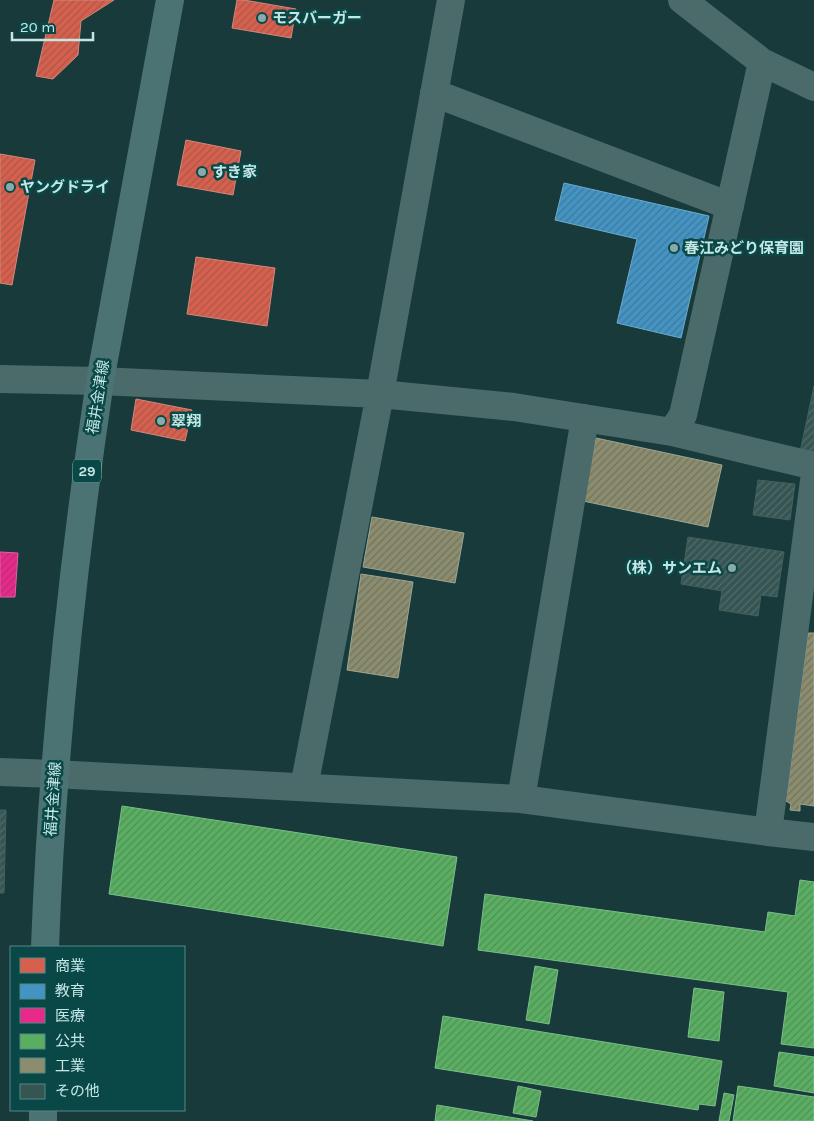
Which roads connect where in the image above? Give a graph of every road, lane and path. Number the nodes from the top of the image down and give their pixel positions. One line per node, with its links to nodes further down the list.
1 (170, 0): 9 (main road, 福井金津線 / 29)
2 (451, 0): 6 (street)
3 (682, 0): 4 (street)
4 (762, 62): 5 (street); 7 (street)
5 (814, 87)
6 (434, 93): 7 (street); 10 (street)
7 (730, 206): 12 (street)
8 (0, 379): 9 (street)
9 (100, 381): 10 (street); 16 (main road, 福井金津線 / 29)
10 (380, 394): 11 (street); 17 (street)
11 (585, 418): 12 (street); 18 (street)
12 (672, 432): 13 (street)
13 (814, 466)
14 (814, 481): 19 (street)
15 (0, 772): 16 (street)
16 (54, 774): 17 (street); 21 (main road, 福井金津線 / 29)
17 (304, 787): 18 (street)
18 (521, 799): 19 (street)
19 (768, 832): 20 (street)
20 (814, 837)
21 (45, 946)

